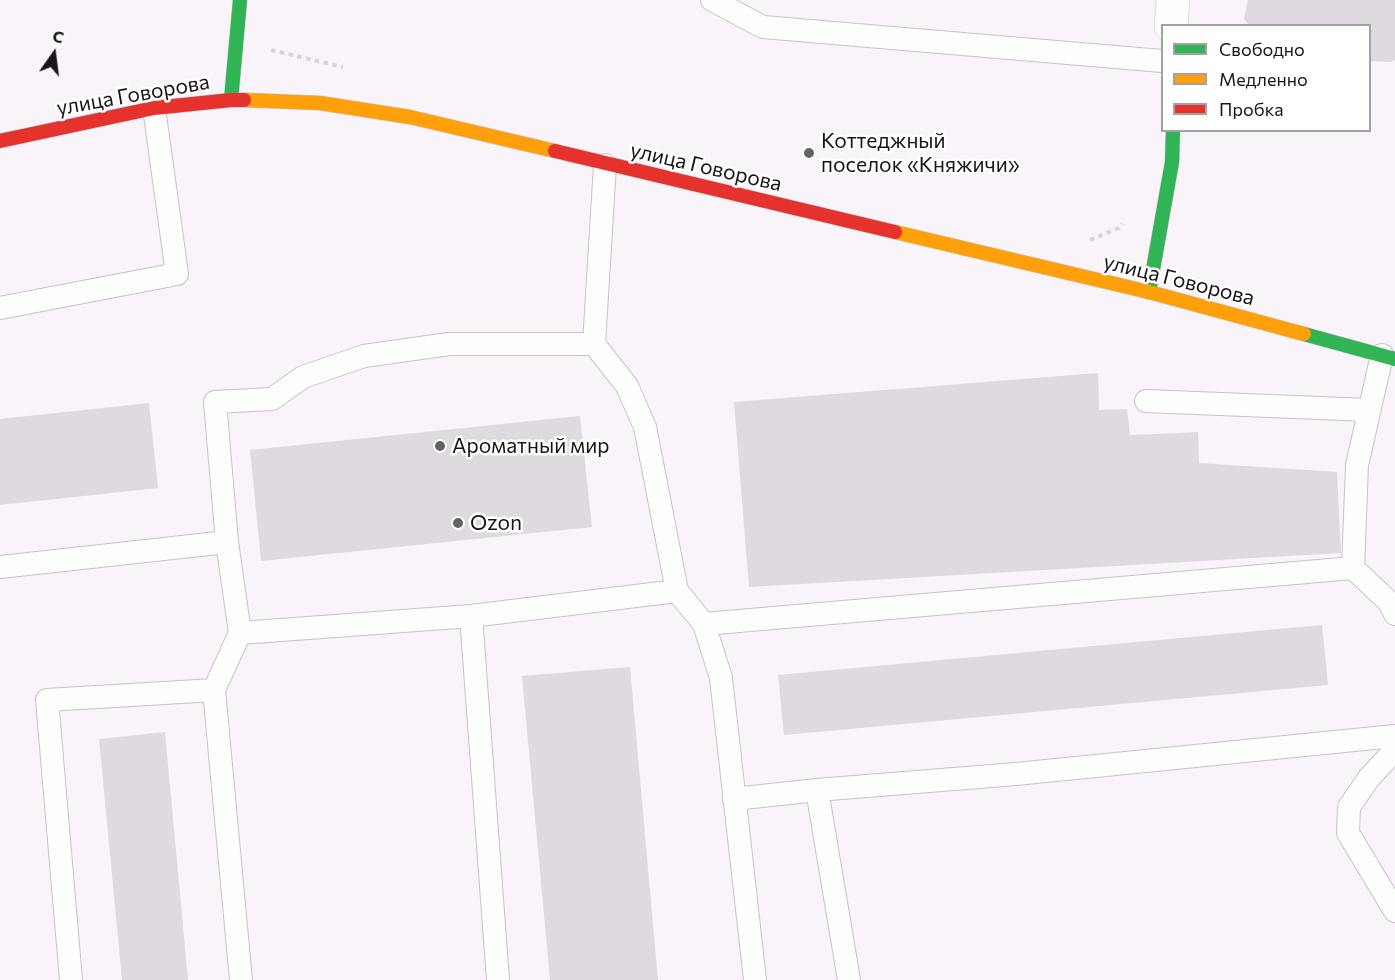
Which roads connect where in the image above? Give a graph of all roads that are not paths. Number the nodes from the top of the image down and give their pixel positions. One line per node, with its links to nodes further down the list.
1 (240, 0): 6 (main road)
2 (712, 0): 5 (lane)
3 (1173, 0): 4 (street)
4 (1171, 24)
5 (1161, 61)
6 (231, 100): 7 (main road, улица Говорова); 10 (main road, улица Говорова)
7 (154, 108): 9 (main road, улица Говорова); 12 (lane)
8 (1173, 132): 11 (main road)
9 (0, 141)
10 (605, 165): 11 (main road, улица Говорова); 13 (lane)
11 (1149, 292): 14 (main road, улица Говорова)
12 (0, 308)
13 (594, 344): 17 (lane); 20 (lane)
14 (1388, 357): 16 (lane)
15 (1146, 401): 16 (lane)
16 (1370, 410): 19 (lane)
17 (227, 542): 18 (lane); 24 (lane)
18 (0, 567)
19 (1353, 567): 21 (lane); 23 (lane)
20 (677, 591): 22 (lane); 23 (lane)
21 (1395, 614)
22 (471, 616): 24 (lane); 33 (lane)
23 (704, 624): 29 (lane)
24 (240, 633): 25 (lane)
25 (214, 690): 31 (lane); 32 (lane)
26 (1395, 736): 28 (lane)
27 (1395, 750): 30 (lane)
28 (817, 790): 29 (lane); 35 (lane)
29 (734, 799): 34 (lane)
30 (1395, 911)
31 (71, 980)
32 (241, 980)
33 (498, 980)
34 (755, 980)
35 (849, 980)

